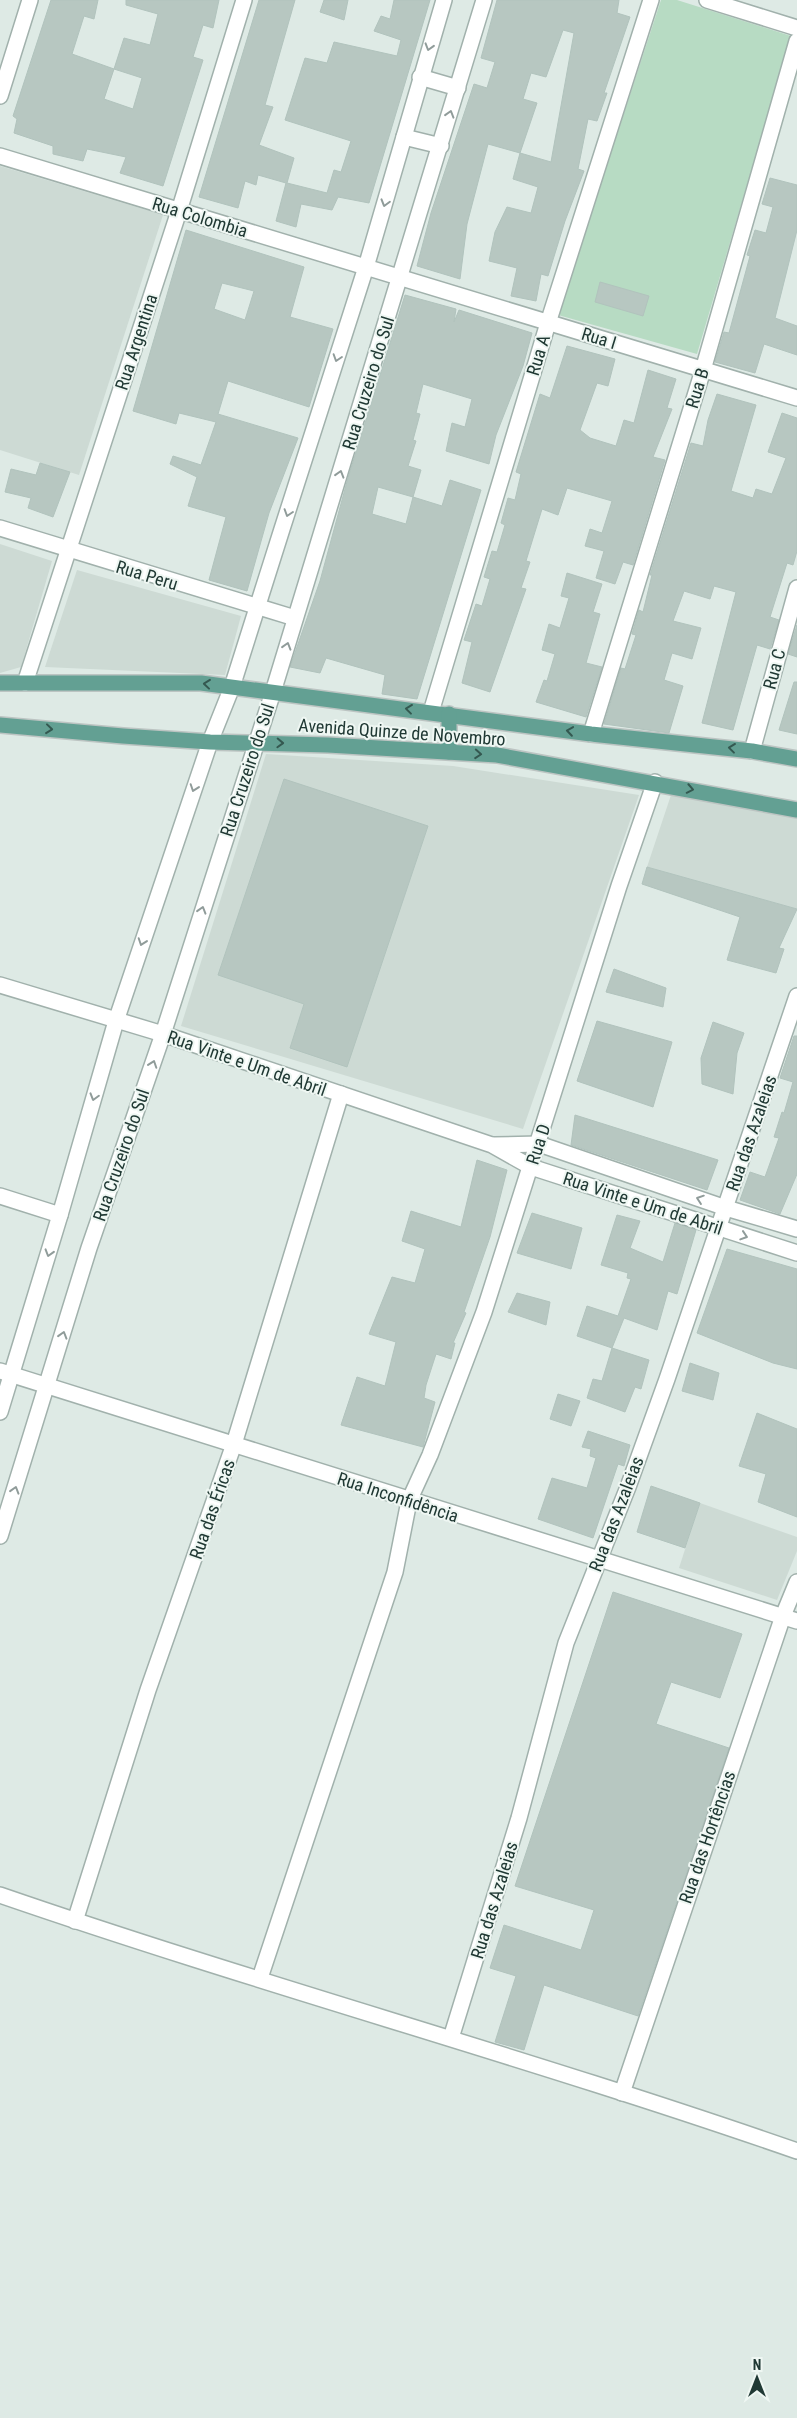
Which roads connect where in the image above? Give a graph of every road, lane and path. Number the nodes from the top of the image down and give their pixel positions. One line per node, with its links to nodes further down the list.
1 (30, 0): 11 (street)
2 (244, 0): 15 (street, Rua Argentina)
3 (444, 0): 9 (street, Rua Cruzeiro do Sul, one-way to 9)
4 (484, 0): 10 (street, Rua Cruzeiro do Sul)
5 (651, 0): 18 (street, Rua A)
6 (707, 0): 7 (street)
7 (797, 28)
8 (797, 40): 19 (street, Rua B)
9 (420, 77): 10 (street); 12 (street, Rua Cruzeiro do Sul)
10 (458, 88): 13 (street, Rua Cruzeiro do Sul, one-way to 10)
11 (0, 96)
12 (404, 136): 13 (street); 16 (street, Rua Cruzeiro do Sul, one-way to 16)
13 (441, 146): 17 (street, Rua Cruzeiro do Sul)
14 (0, 156): 15 (street, Rua Colombia)
15 (179, 210): 16 (street, Rua Colombia); 22 (street, Rua Argentina)
16 (366, 268): 17 (street, Rua Colombia); 24 (street, Rua Cruzeiro do Sul, one-way to 24)
17 (401, 278): 18 (street, Rua I); 25 (street, Rua Cruzeiro do Sul, one-way to 17)
18 (548, 322): 19 (street, Rua I); 30 (street, Rua A)
19 (703, 370): 20 (street, Rua I); 33 (street, Rua B)
20 (797, 398)
21 (0, 528): 22 (street, Rua Peru)
22 (68, 551): 24 (street, Rua Peru); 27 (street, Rua Argentina)
23 (797, 588): 36 (street, Rua C)
24 (257, 607): 25 (street, Rua Peru); 28 (street, Rua Cruzeiro do Sul)
25 (296, 618): 29 (street, Rua Cruzeiro do Sul, one-way to 25)
26 (0, 683): 27 (main road, Avenida Quinze de Novembro)
27 (25, 683): 28 (main road, Avenida Quinze de Novembro, one-way to 27)
28 (232, 687): 29 (main road, Avenida Quinze de Novembro); 34 (street, Rua Cruzeiro do Sul)
29 (272, 692): 30 (main road, Avenida Quinze de Novembro, one-way to 29); 35 (street, Rua Cruzeiro do Sul)
30 (431, 712): 31 (main road, Avenida Quinze de Novembro)
31 (449, 714): 33 (main road, Avenida Quinze de Novembro, one-way to 31); 37 (main road)
32 (0, 724): 34 (main road, Avenida Quinze de Novembro, one-way to 34)
33 (592, 734): 36 (main road, Avenida Quinze de Novembro, one-way to 33)
34 (210, 742): 35 (main road, Avenida Quinze de Novembro); 43 (street, Rua Cruzeiro do Sul, one-way to 43)
35 (255, 742): 37 (main road, Avenida Quinze de Novembro, one-way to 37); 44 (street, Rua Cruzeiro do Sul, one-way to 35)
36 (752, 751): 38 (main road, Avenida Quinze de Novembro)
37 (449, 752): 39 (main road, Avenida Quinze de Novembro, one-way to 39)
38 (797, 759)
39 (656, 782): 40 (main road, Avenida Quinze de Novembro, one-way to 40); 46 (street, Rua D)
40 (797, 810)
41 (0, 985): 43 (street, Rua Vinte e Um de Abril)
42 (797, 996): 50 (street, Rua das Azaleias)
43 (116, 1021): 44 (street, Rua Vinte e Um de Abril); 51 (street, Rua Cruzeiro do Sul, one-way to 51)
44 (163, 1034): 45 (street, Rua Vinte e Um de Abril); 56 (street, Rua Cruzeiro do Sul, one-way to 44)
45 (340, 1094): 47 (street, Rua Vinte e Um de Abril); 58 (street, Rua das Éricas)
46 (539, 1144): 47 (street, Rua Vinte e Um de Abril); 48 (street, Rua D); 50 (street, Rua Vinte e Um de Abril, one-way to 46)
47 (492, 1145): 48 (street, Rua Vinte e Um de Abril)
48 (531, 1167): 52 (street, Rua Vinte e Um de Abril); 59 (street, Rua D)
49 (0, 1196): 51 (street)
50 (726, 1208): 52 (street, Rua das Azaleias); 53 (street, Rua Vinte e Um de Abril)
51 (60, 1215): 55 (street, Rua Cruzeiro do Sul, one-way to 55)
52 (719, 1228): 54 (street, Rua Vinte e Um de Abril, one-way to 54); 61 (street, Rua das Azaleias)
53 (797, 1229)
54 (797, 1253)
55 (6, 1373): 56 (street, Rua Inconfidência); 57 (street, Rua Cruzeiro do Sul)
56 (47, 1387): 58 (street, Rua Inconfidência); 60 (street, Rua Cruzeiro do Sul, one-way to 56)
57 (0, 1412)
58 (234, 1444): 59 (street, Rua Inconfidência); 65 (street, Rua das Éricas)
59 (409, 1501): 61 (street, Rua Inconfidência); 66 (street, Rua D)
60 (0, 1536)
61 (599, 1558): 63 (street, Rua Inconfidência); 67 (street, Rua das Azaleias)
62 (797, 1582): 63 (street, Rua das Hortências)
63 (790, 1618): 68 (street, Rua das Hortências)
64 (0, 1895): 65 (street)
65 (76, 1921): 66 (street)
66 (260, 1978): 67 (street)
67 (451, 2038): 68 (street)
68 (622, 2093): 69 (street)
69 (796, 2147)

